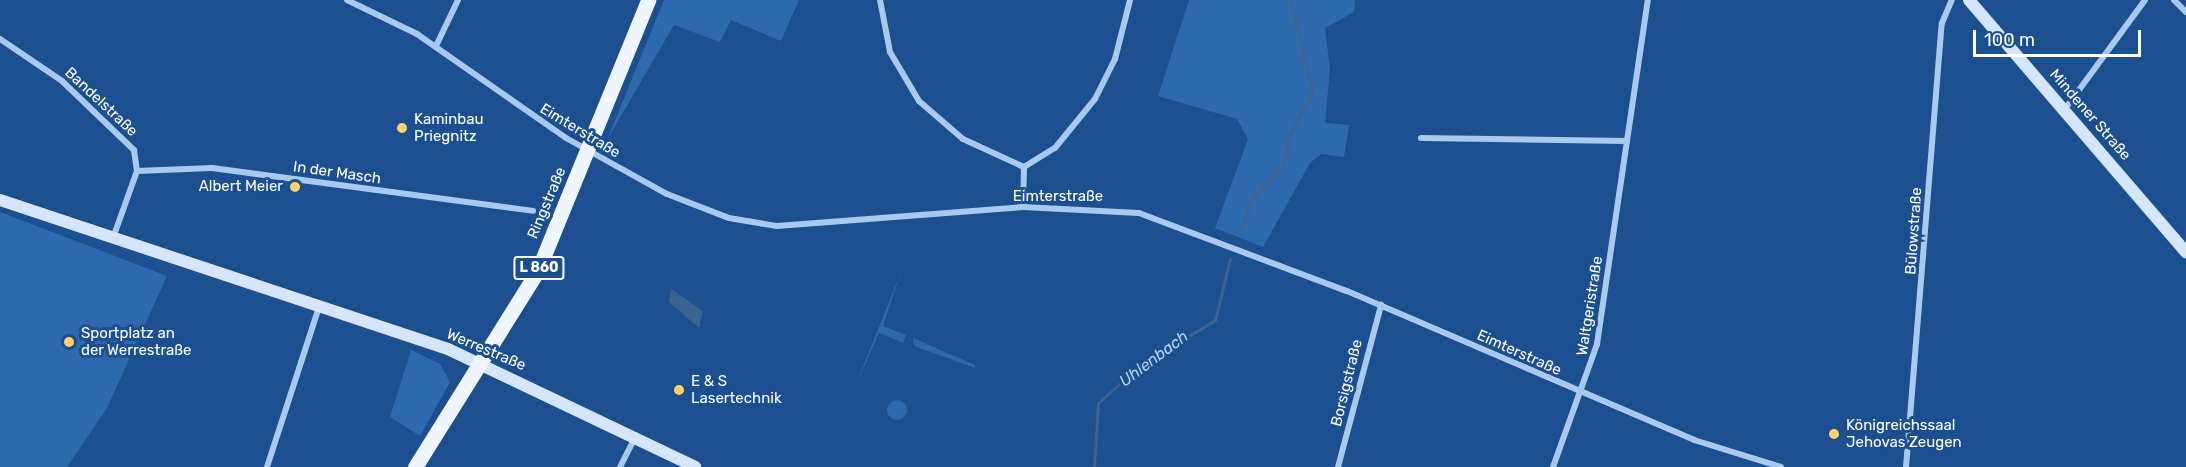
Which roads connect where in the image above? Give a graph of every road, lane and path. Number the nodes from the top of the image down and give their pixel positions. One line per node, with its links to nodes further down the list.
1 (347, 0): 13 (street, Eimterstraße)
2 (458, 0): 13 (street)
3 (648, 0): 26 (main road, Ringstraße / L 860)
4 (880, 0): 17 (street)
5 (1130, 0): 17 (street)
6 (1648, 0): 16 (street, Waltgeristraße)
7 (1952, 0): 36 (street, Bülowstraße)
8 (1969, 0): 14 (main road, Mindener Straße)
9 (2145, 0): 14 (street)
10 (2174, 0): 11 (street)
11 (2186, 12)
12 (0, 39): 18 (street, Bandelstraße)
13 (436, 46): 20 (street, Eimterstraße)
14 (2065, 109): 23 (main road, Mindener Straße)
15 (1421, 138): 16 (street)
16 (1627, 141): 27 (street, Waltgeristraße)
17 (1024, 167): 20 (street)
18 (136, 171): 21 (street, In der Masch); 22 (street)
19 (0, 200): 22 (main road, Werrestraße)
20 (1023, 207): 24 (street, Eimterstraße)
21 (533, 211)
22 (111, 241): 25 (main road, Werrestraße)
23 (2186, 252)
24 (1381, 305): 27 (street, Eimterstraße); 33 (street, Borsigstraße)
25 (319, 307): 26 (main road, Werrestraße); 29 (street)
26 (483, 363): 28 (main road, Werrestraße); 30 (main road, Ringstraße / L 860)
27 (1582, 393): 34 (street, Waltgeristraße); 35 (street, Eimterstraße)
28 (635, 437): 31 (street); 32 (main road, Werrestraße)
29 (267, 467)
30 (415, 467)
31 (620, 467)
32 (696, 467)
33 (1338, 467)
34 (1554, 467)
35 (1781, 467)
36 (1906, 467)

